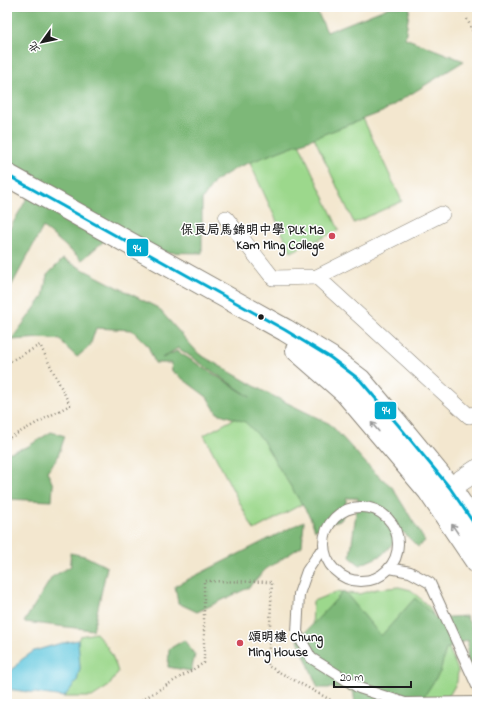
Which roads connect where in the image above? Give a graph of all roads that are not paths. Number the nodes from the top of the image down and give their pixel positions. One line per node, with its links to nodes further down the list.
1 (7, 175): 7 (street)
2 (442, 214): 4 (street)
3 (226, 218): 4 (street)
4 (317, 277): 5 (street)
5 (477, 413)
6 (477, 470): 7 (street)
7 (442, 493): 8 (street); 10 (street, one-way to 7)
8 (477, 528)
9 (324, 550): 11 (lane); 11 (lane); 13 (lane)
10 (477, 562)
11 (390, 568): 12 (lane)
12 (477, 686)
13 (477, 702)

